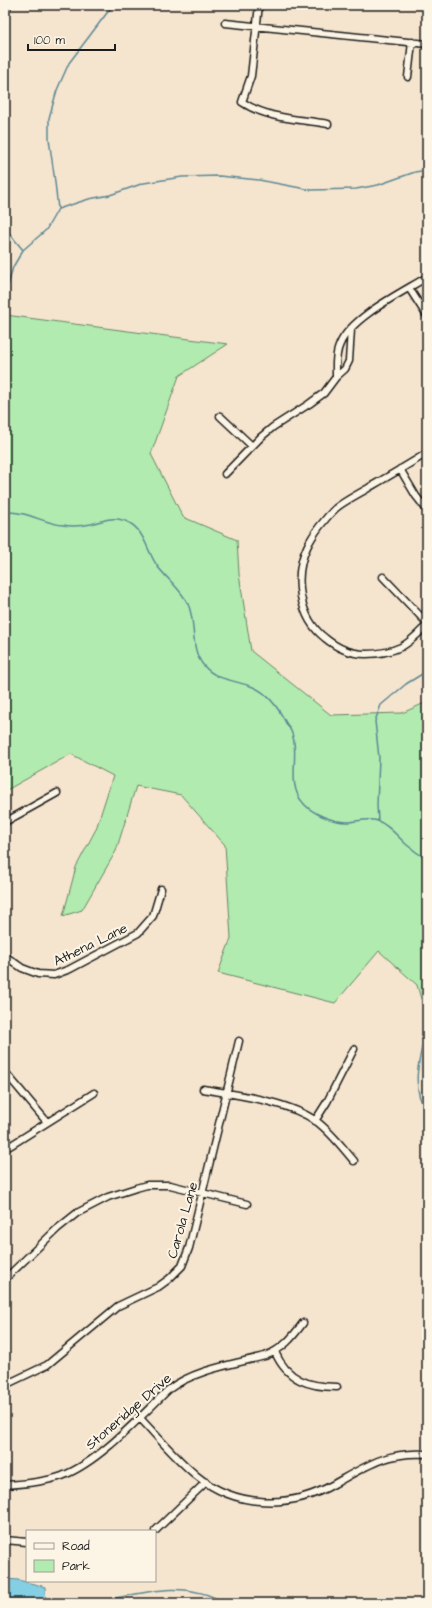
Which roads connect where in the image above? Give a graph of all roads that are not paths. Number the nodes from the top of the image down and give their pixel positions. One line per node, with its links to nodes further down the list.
1 (8, 5): 3 (street)
2 (259, 5): 5 (street)
3 (5, 14)
4 (225, 23): 5 (street)
5 (257, 26): 6 (street); 9 (street)
6 (412, 42): 7 (street); 8 (street)
7 (427, 44)
8 (408, 77)
9 (328, 124)
10 (427, 277): 11 (street)
11 (409, 288): 12 (street); 13 (street)
12 (427, 316)
13 (351, 329): 14 (street); 14 (street)
14 (336, 377): 16 (street)
15 (220, 416): 16 (street)
16 (252, 446): 19 (street)
17 (427, 453): 18 (street)
18 (400, 469): 20 (street); 22 (street)
19 (225, 474)
20 (427, 510)
21 (383, 577): 22 (street)
22 (427, 624)
23 (56, 793): 24 (street)
24 (5, 822)
25 (161, 889): 26 (street, Athena Lane)
26 (5, 956)
27 (239, 1041): 32 (street, Carola Lane)
28 (354, 1049): 33 (street)
29 (5, 1072): 34 (street)
30 (204, 1090): 32 (street)
31 (94, 1093): 34 (street)
32 (226, 1094): 33 (street); 37 (street, Carola Lane)
33 (315, 1121): 36 (street)
34 (47, 1122): 35 (street)
35 (5, 1149)
36 (354, 1161)
37 (203, 1192): 38 (street); 39 (street); 42 (street, Carola Lane)
38 (248, 1204)
39 (5, 1279)
40 (302, 1323): 41 (street, Stoneridge Drive)
41 (275, 1352): 43 (street); 44 (street, Stoneridge Drive)
42 (5, 1385)
43 (337, 1388)
44 (139, 1417): 46 (street); 47 (street, Stoneridge Drive)
45 (427, 1454): 46 (street)
46 (206, 1482): 48 (street)
47 (5, 1485)
48 (156, 1530)
49 (5, 1540): 50 (street)
50 (26, 1542)

